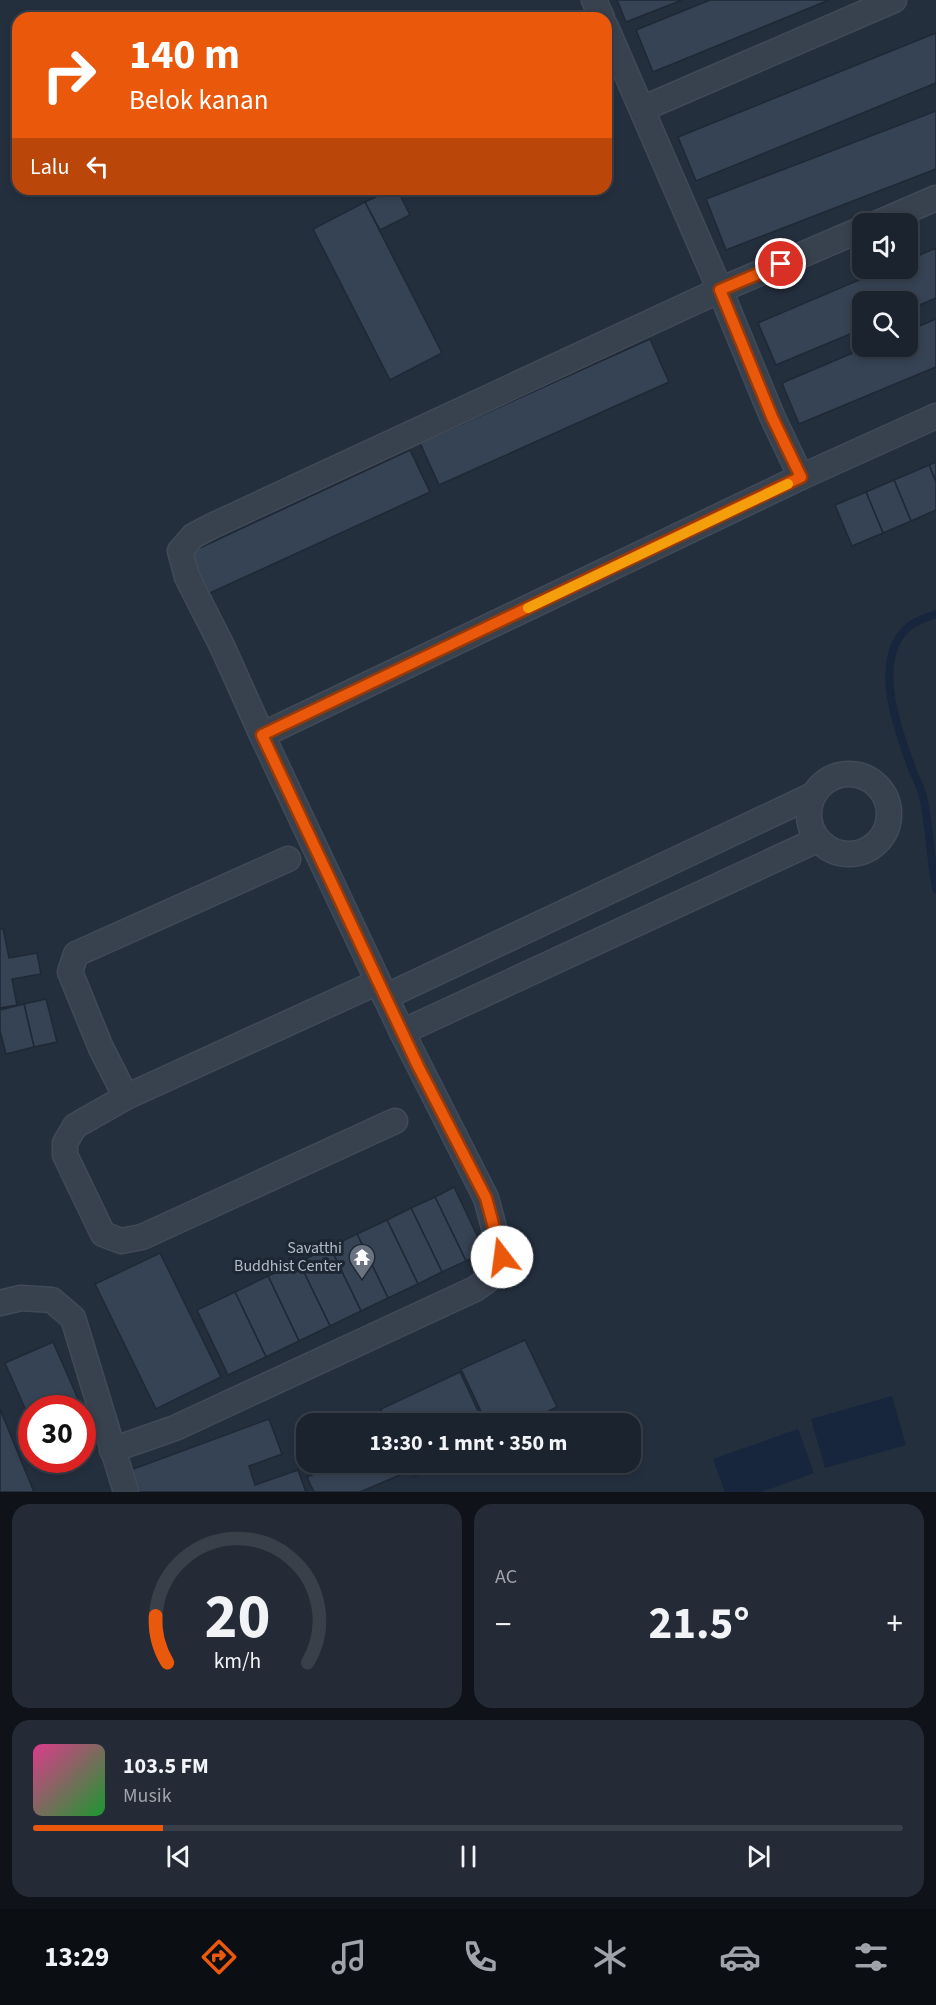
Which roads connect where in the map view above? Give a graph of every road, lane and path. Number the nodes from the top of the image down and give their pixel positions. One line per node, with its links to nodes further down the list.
1 (894, 0): 3 (street)
2 (612, 41): 3 (street)
3 (642, 109): 7 (street)
4 (936, 198): 5 (street)
5 (901, 213)
6 (852, 233): 7 (street)
7 (720, 290): 9 (street); 10 (street)
8 (936, 416): 9 (street)
9 (801, 477): 10 (street)
10 (262, 735): 14 (street)
11 (813, 795): 12 (street); 12 (street); 14 (street)
12 (817, 840): 15 (street)
13 (288, 859): 16 (street)
14 (382, 989): 15 (street); 16 (street)
15 (402, 1032): 19 (street)
16 (126, 1097): 17 (street)
17 (395, 1121)
18 (0, 1304): 19 (street)
19 (112, 1450): 20 (street)
20 (126, 1492)

